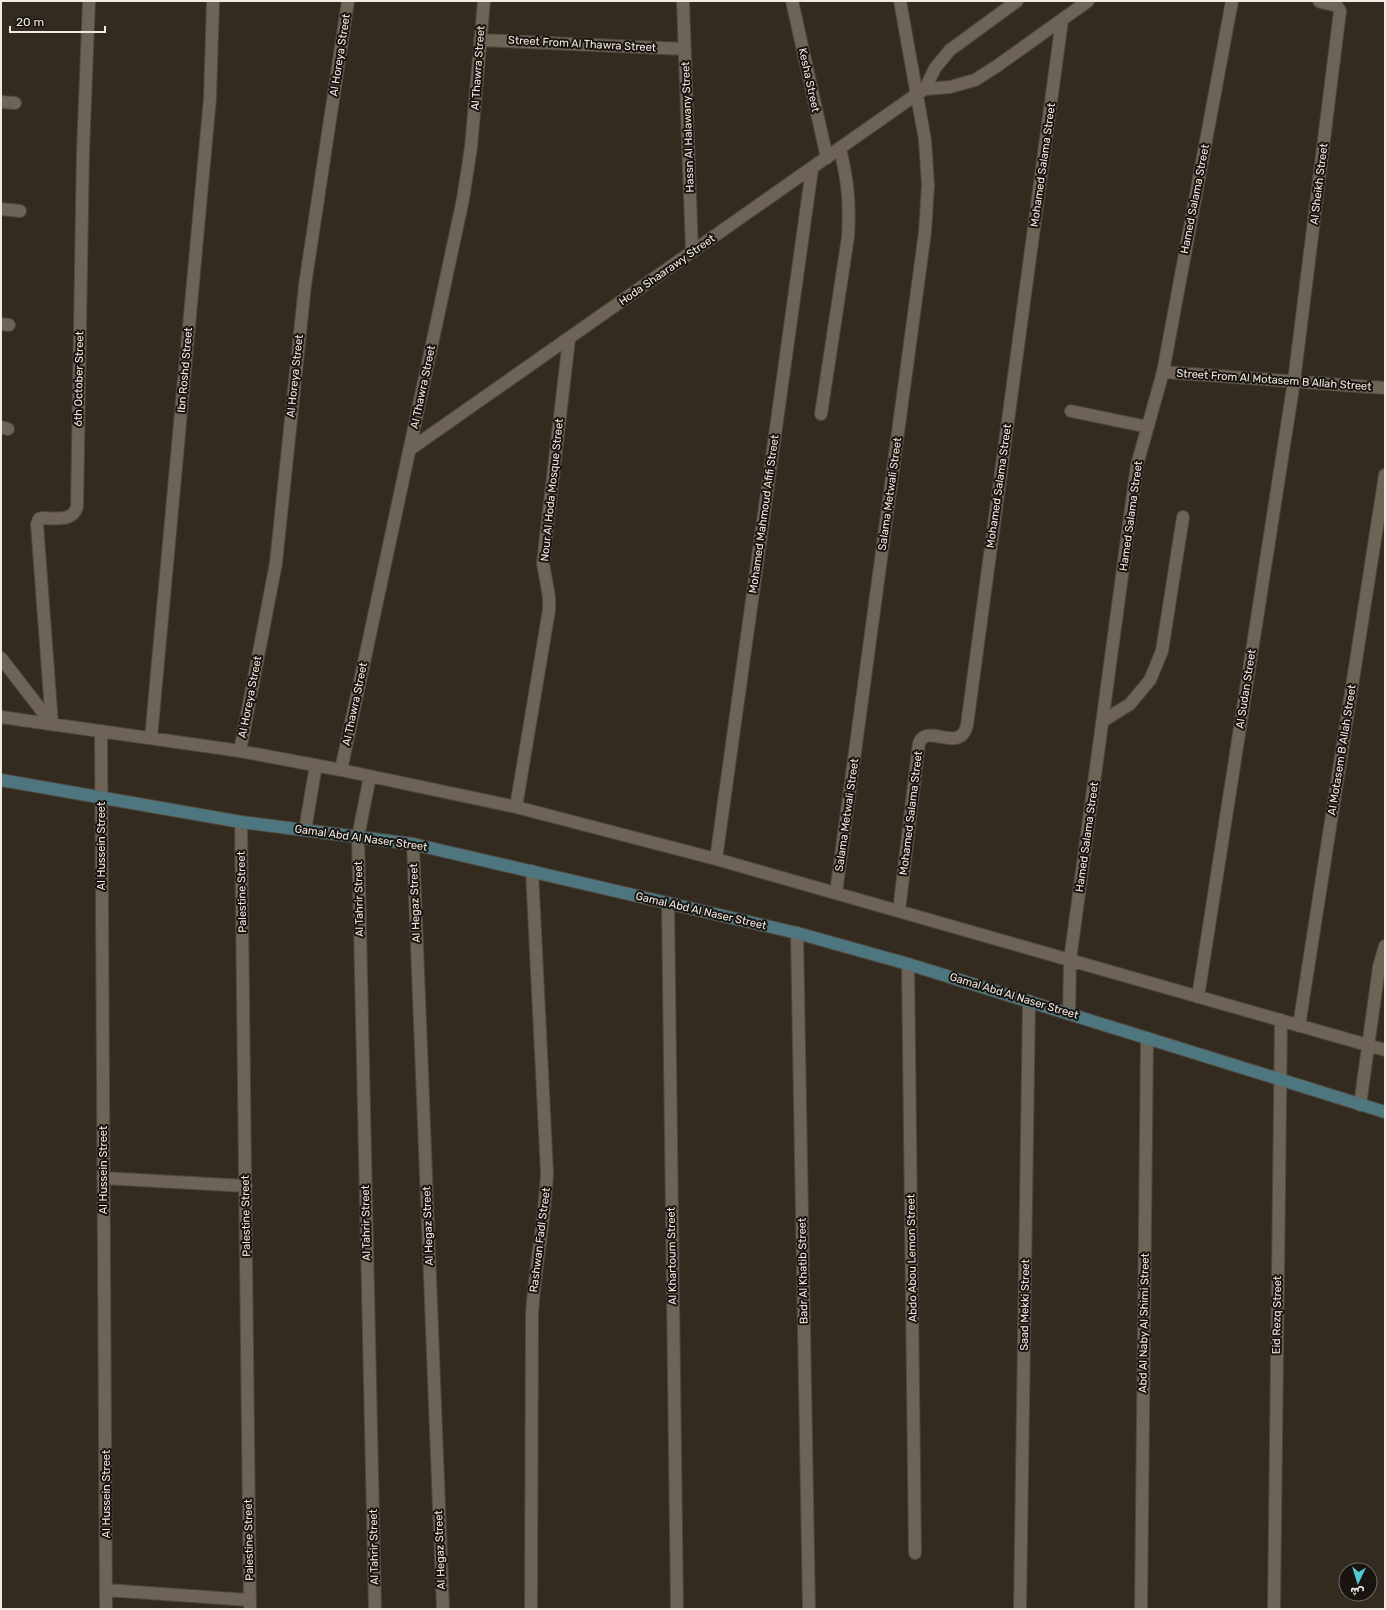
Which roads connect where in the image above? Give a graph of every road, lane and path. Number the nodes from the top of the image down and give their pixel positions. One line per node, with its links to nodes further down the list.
1 (89, 1): 38 (street, 6th October Street)
2 (213, 1): 40 (street, Ibn Roshd Street)
3 (348, 1): 41 (street, Al Horeya Street)
4 (484, 1): 14 (street, Al Thawra Street)
5 (683, 1): 15 (street, Hassn Al Halawany Street)
6 (792, 1): 20 (street, Kesha Street)
7 (900, 1): 16 (street, Salama Metwali Street)
8 (1017, 1): 12 (street, Hoda Shaarawy Street)
9 (1088, 1): 13 (street)
10 (1232, 1): 26 (street, Hamed Salama Street)
11 (1319, 1): 27 (street, Al Sheikh Street)
12 (1002, 6): 16 (street, Hoda Shaarawy Street)
13 (1062, 20): 16 (street); 56 (street, Mohamed Salama Street)
14 (480, 40): 15 (street, Street From Al Thawra Street); 32 (street, Al Thawra Street)
15 (685, 49): 24 (street, Hassn Al Halawany Street)
16 (921, 92): 19 (street, Hoda Shaarawy Street); 54 (street, Salama Metwali Street)
17 (1, 102): 18 (street)
18 (15, 103)
19 (840, 149): 20 (street, Hoda Shaarawy Street); 30 (street)
20 (826, 158): 21 (street, Hoda Shaarawy Street)
21 (812, 169): 24 (street, Hoda Shaarawy Street); 52 (street, Mohamed Mahmoud Afifi Street)
22 (1, 209): 23 (street)
23 (20, 211)
24 (692, 252): 25 (street, Hoda Shaarawy Street)
25 (569, 339): 32 (street, Hoda Shaarawy Street); 47 (street, Nour Al Hoda Mosque Street)
26 (1163, 372): 27 (street, Street From Al Motasem B Allah Street); 31 (street, Hamed Salama Street)
27 (1294, 381): 28 (street, Street From Al Motasem B Allah Street); 61 (street, Al Sudan Street)
28 (1385, 388)
29 (1071, 411): 31 (street)
30 (821, 414)
31 (1148, 427): 37 (street, Hamed Salama Street)
32 (409, 450): 43 (street, Al Thawra Street)
33 (1385, 475): 65 (street, Al Motasem B Allah Street)
34 (1183, 517): 37 (street)
35 (1, 658): 38 (street)
36 (1, 716): 38 (street)
37 (1103, 721): 59 (street, Hamed Salama Street)
38 (52, 724): 39 (street)
39 (101, 731): 40 (street); 46 (street, Al Hussein Street)
40 (151, 738): 41 (street)
41 (240, 751): 42 (street)
42 (316, 765): 43 (street); 49 (street)
43 (340, 770): 44 (street)
44 (370, 776): 47 (street); 50 (street, Al Tahrir Street)
45 (1, 780): 46 (street, Gamal Abd Al Naser Street)
46 (101, 799): 48 (street, Gamal Abd Al Naser Street); 72 (street, Al Hussein Street)
47 (516, 807): 52 (street)
48 (242, 822): 49 (street, Gamal Abd Al Naser Street); 73 (street, Palestine Street)
49 (304, 830): 50 (street, Gamal Abd Al Naser Street)
50 (358, 837): 51 (street, Gamal Abd Al Naser Street); 78 (street, Al Tahrir Street)
51 (413, 844): 53 (street, Gamal Abd Al Naser Street); 79 (street, Al Hegaz Street)
52 (716, 858): 54 (street)
53 (532, 871): 55 (street, Gamal Abd Al Naser Street); 80 (street, Rashwan Fadl Street)
54 (836, 893): 56 (street)
55 (668, 903): 57 (street, Gamal Abd Al Naser Street); 81 (street, Al Khartoum Street)
56 (899, 910): 59 (street)
57 (797, 933): 60 (street, Gamal Abd Al Naser Street); 82 (street, Badr Al Khatib Street)
58 (1385, 946): 67 (street)
59 (1070, 960): 61 (street); 63 (street, Hamed Salama Street)
60 (908, 964): 62 (street, Gamal Abd Al Naser Street); 74 (street, Abdo Abou Lemon Street)
61 (1198, 996): 64 (street)
62 (1029, 1001): 63 (street, Gamal Abd Al Naser Street); 83 (street, Saad Mekki Street)
63 (1069, 1014): 66 (street, Gamal Abd Al Naser Street)
64 (1281, 1020): 65 (street); 69 (street, Eid Rezq Street)
65 (1299, 1026): 67 (street)
66 (1148, 1038): 69 (street, Gamal Abd Al Naser Street); 84 (street, Abd Al Naby Al Shimi Street)
67 (1368, 1046): 68 (street); 70 (street)
68 (1385, 1050)
69 (1280, 1079): 70 (street, Gamal Abd Al Naser Street); 85 (street, Eid Rezq Street)
70 (1360, 1105): 71 (street, Gamal Abd Al Naser Street)
71 (1385, 1112)
72 (103, 1178): 73 (street); 75 (street, Al Hussein Street)
73 (246, 1186): 76 (street, Palestine Street)
74 (915, 1553)
75 (106, 1590): 76 (street); 77 (street, Al Hussein Street)
76 (249, 1605)
77 (106, 1609)
78 (375, 1609)
79 (443, 1609)
80 (531, 1609)
81 (677, 1609)
82 (809, 1609)
83 (1020, 1609)
84 (1141, 1609)
85 (1274, 1609)

